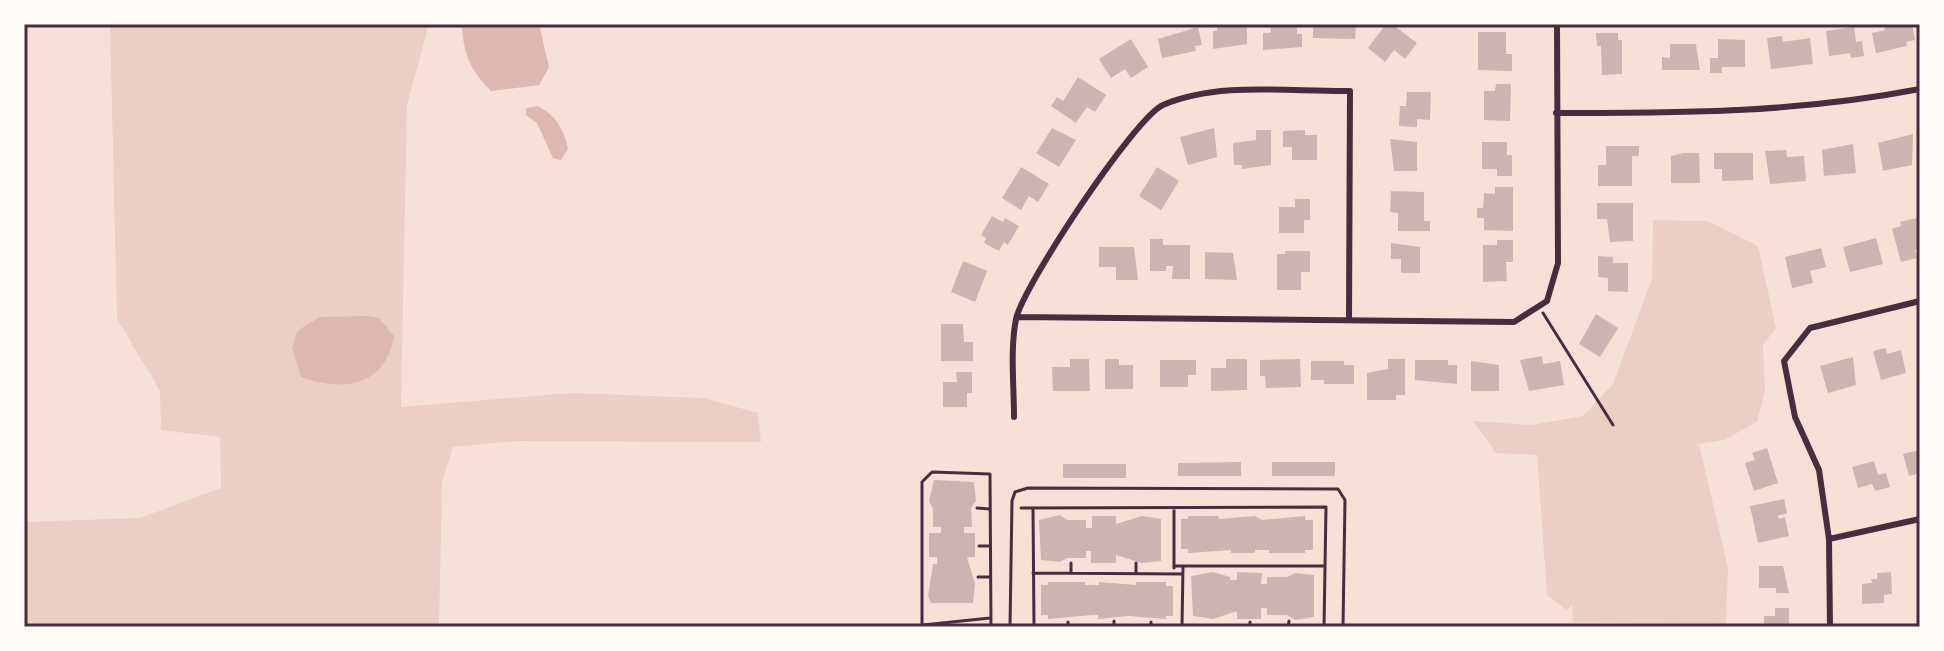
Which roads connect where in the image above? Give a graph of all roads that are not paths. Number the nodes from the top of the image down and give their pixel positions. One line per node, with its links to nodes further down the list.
1 (1557, 24): 3 (street)
2 (1920, 89): 3 (street)
3 (1556, 113): 6 (street)
4 (1920, 301): 9 (street)
5 (1017, 317): 6 (street); 6 (street); 7 (street)
6 (1349, 319)
7 (1014, 417)
8 (1920, 519): 9 (street)
9 (1829, 539): 12 (street)
10 (1010, 627): 11 (lane)
11 (1343, 627)
12 (1830, 627)

